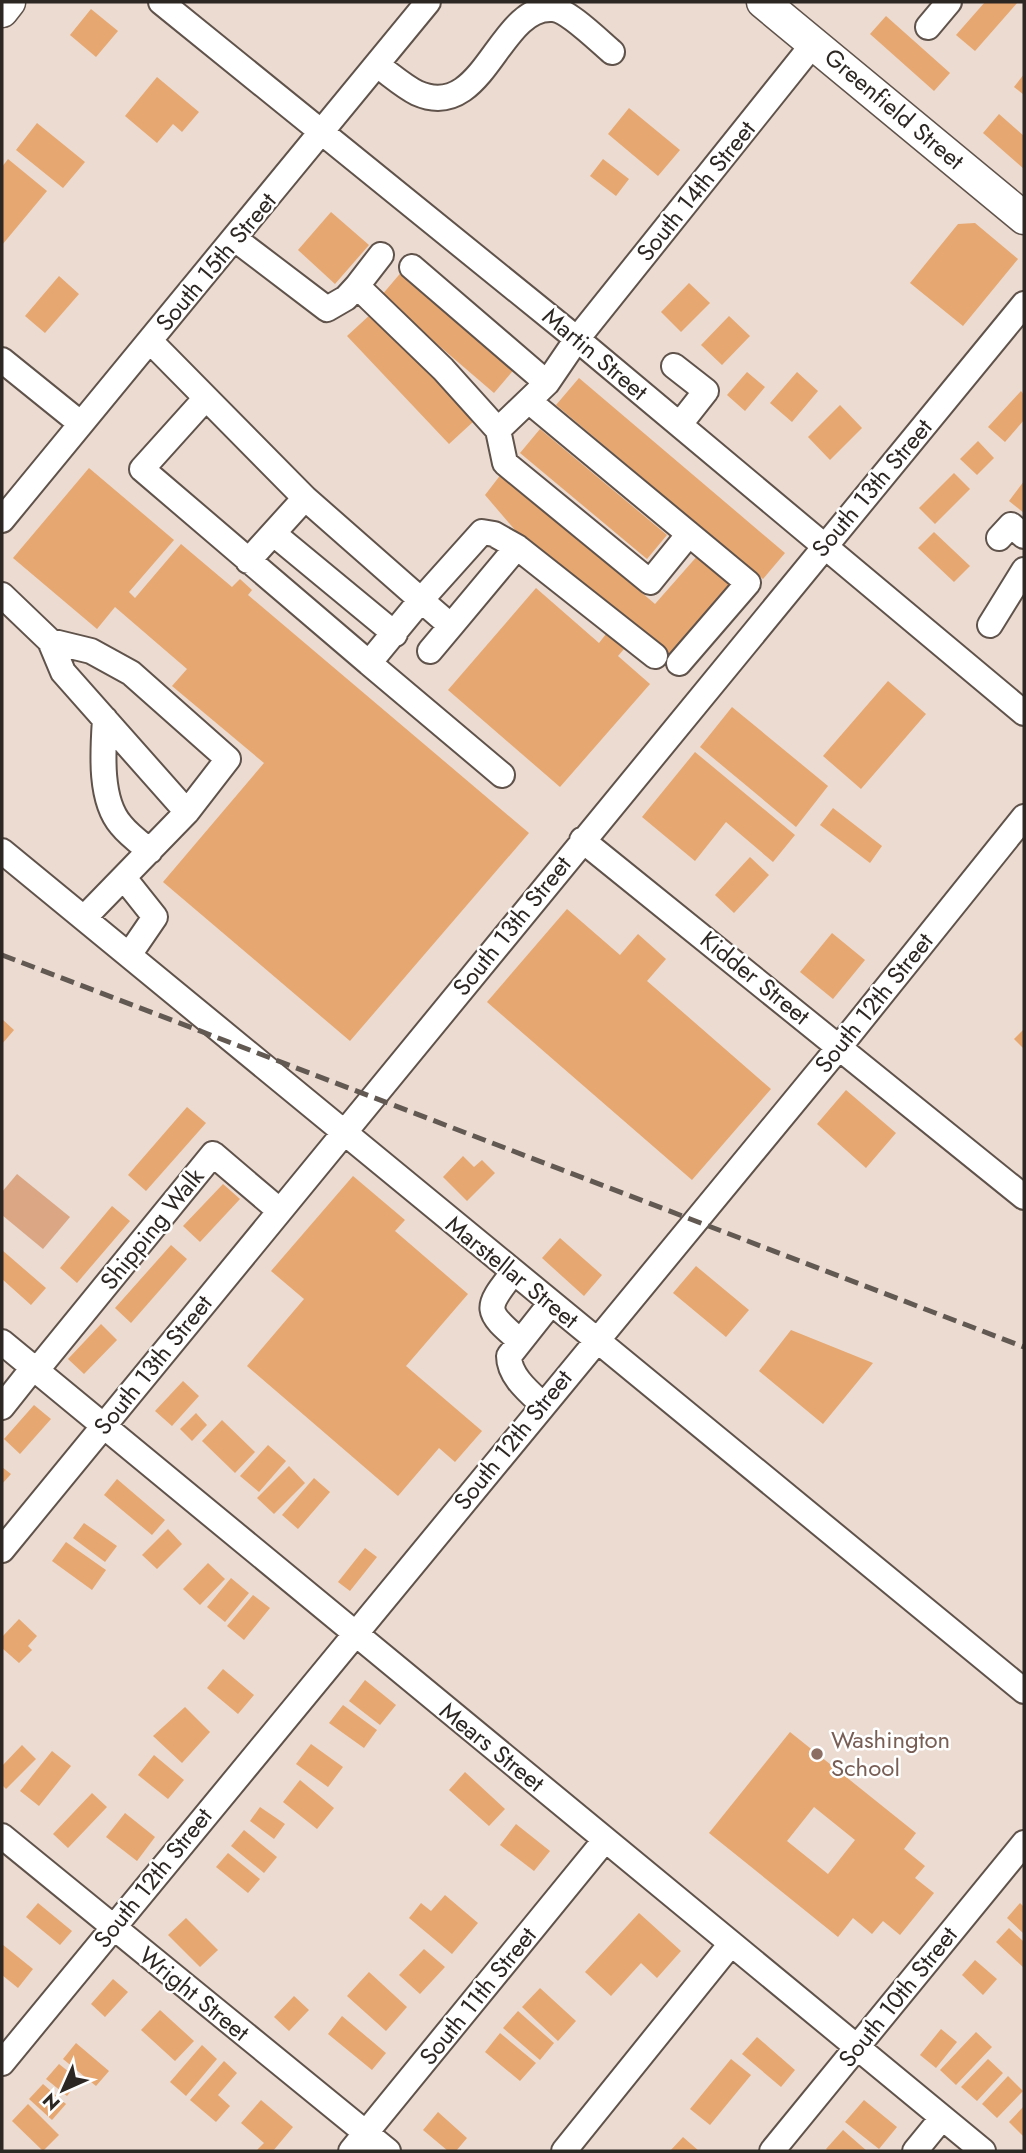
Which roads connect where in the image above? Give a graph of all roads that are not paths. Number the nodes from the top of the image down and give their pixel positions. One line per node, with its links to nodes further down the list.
1 (9, 2): 6 (main road)
2 (161, 2): 11 (street, Martin Street)
3 (428, 2): 10 (street, South 15th Street)
4 (763, 2): 8 (main road, Greenfield Street)
5 (949, 2): 7 (street)
6 (2, 11)
7 (928, 27)
8 (814, 43): 12 (main road, Greenfield Street); 18 (street, South 14th Street)
9 (612, 52): 10 (street)
10 (377, 65): 11 (street, South 15th Street)
11 (323, 132): 13 (street, South 15th Street); 18 (street, Martin Street)
12 (1024, 218)
13 (235, 239): 16 (street); 19 (street, South 15th Street)
14 (381, 255): 16 (street)
15 (411, 267): 22 (street)
16 (357, 286): 27 (street)
17 (1024, 303): 34 (street, South 13th Street)
18 (577, 339): 22 (street, South 14th Street); 26 (street, Martin Street)
19 (150, 341): 23 (street); 25 (street, South 15th Street)
20 (2, 360): 25 (street)
21 (674, 366): 26 (street)
22 (547, 383): 24 (street, South 14th Street)
23 (205, 399): 28 (street); 36 (street)
24 (530, 402): 27 (street, South 14th Street); 31 (street)
25 (80, 423): 29 (street, South 15th Street)
26 (680, 424): 34 (street, Martin Street)
27 (498, 430): 31 (street)
28 (305, 498): 30 (street); 39 (street)
29 (2, 520)
30 (274, 534): 36 (street); 42 (street)
31 (689, 534): 47 (street)
32 (1024, 536): 33 (street)
33 (999, 538)
34 (825, 545): 48 (street, Martin Street); 53 (street, South 13th Street)
35 (517, 547): 39 (street); 41 (street); 45 (street)
36 (248, 561): 46 (street)
37 (1024, 570): 40 (street)
38 (2, 595): 43 (street)
39 (421, 600): 41 (street); 42 (street)
40 (990, 625)
41 (452, 626): 44 (street)
42 (395, 634): 46 (street)
43 (50, 641): 49 (street); 51 (street)
44 (430, 651)
45 (655, 656)
46 (369, 663): 50 (street)
47 (679, 663)
48 (1024, 713)
49 (104, 719): 51 (street); 55 (street)
50 (502, 775)
51 (187, 812): 55 (street)
52 (1024, 817): 59 (street, South 12th Street)
53 (582, 840): 59 (street, Kidder Street); 60 (street, South 13th Street)
54 (2, 851): 57 (street, Marstellar Street)
55 (150, 851): 56 (street)
56 (124, 878): 57 (street); 58 (street)
57 (84, 918): 58 (street, Marstellar Street)
58 (129, 955): 60 (street, Marstellar Street)
59 (840, 1046): 61 (street, Kidder Street); 65 (street, South 12th Street)
60 (343, 1132): 62 (street, South 13th Street); 63 (street, Marstellar Street)
61 (1024, 1197)
62 (280, 1211): 68 (street, Shipping Walk); 71 (street, South 13th Street)
63 (513, 1273): 64 (street, Marstellar Street); 66 (street)
64 (551, 1303): 65 (street, Marstellar Street); 66 (street)
65 (596, 1340): 69 (street, South 12th Street); 74 (street, Marstellar Street)
66 (520, 1341): 69 (street)
67 (2, 1342): 68 (street, Mears Street)
68 (35, 1370): 70 (street, Shipping Walk); 71 (street, Mears Street)
69 (542, 1405): 73 (street, South 12th Street)
70 (2, 1407)
71 (102, 1427): 72 (street, South 13th Street); 73 (street, Mears Street)
72 (2, 1550)
73 (354, 1634): 76 (street, Mears Street); 78 (street, South 12th Street)
74 (1024, 1691)
75 (2, 1836): 78 (street, Wright Street)
76 (605, 1840): 79 (street, Mears Street); 83 (street, South 11th Street)
77 (1024, 1843): 80 (street, South 10th Street)
78 (113, 1928): 81 (street, South 12th Street); 83 (street, Wright Street)
79 (730, 1945): 80 (street, Mears Street); 85 (street)
80 (856, 2048): 82 (street, Mears Street); 86 (street, South 10th Street)
81 (2, 2063)
82 (942, 2118): 87 (street); 88 (street, Mears Street)
83 (358, 2142): 84 (street, Wright Street)
84 (388, 2151)
85 (564, 2151)
86 (772, 2151)
87 (915, 2151)
88 (983, 2151)

